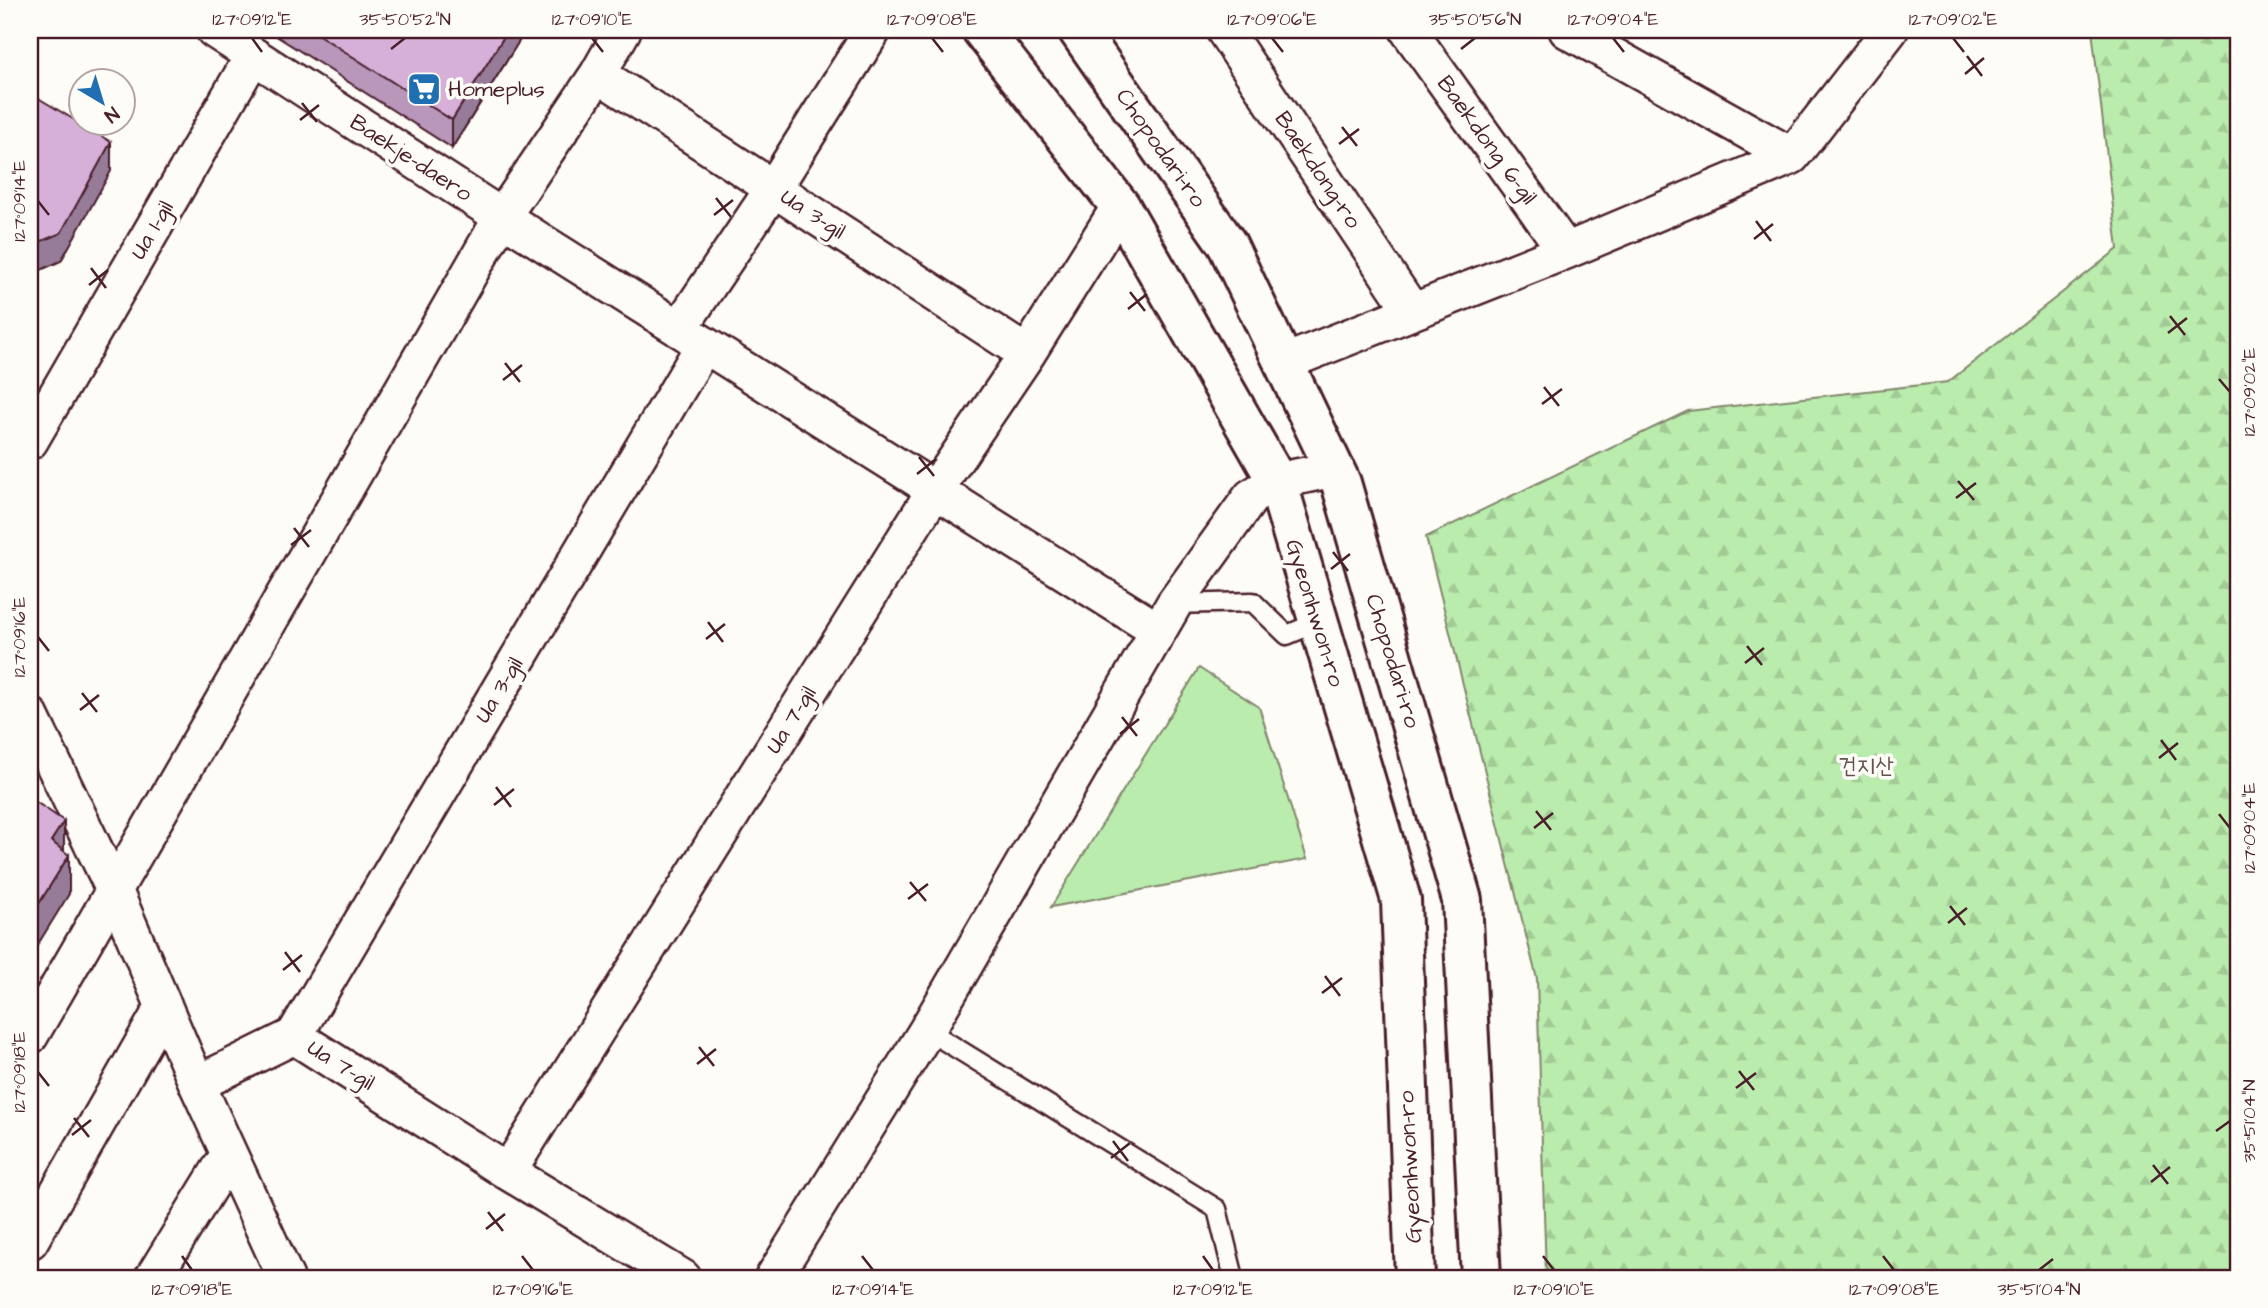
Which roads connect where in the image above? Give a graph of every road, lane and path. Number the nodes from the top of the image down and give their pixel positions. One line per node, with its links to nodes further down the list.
1 (214, 30): 10 (street, Baekje-daero)
2 (623, 30): 11 (street)
3 (873, 30): 13 (street, Ua 3-gil)
4 (982, 30): 14 (street, Gyeonhwon-ro)
5 (1078, 30): 20 (street, Chopodari-ro)
6 (1224, 30): 17 (street, Baekdong-ro)
7 (1408, 30): 16 (street, Baekdong 6-gil)
8 (1567, 30): 12 (street)
9 (1890, 30): 12 (street)
10 (253, 56): 15 (street, Baekje-daero); 21 (street, Ua 1-gil)
11 (598, 74): 13 (street, Ua 3-gil); 15 (street)
12 (1792, 156): 16 (street)
13 (773, 189): 18 (street, Ua 3-gil); 19 (street, Ua 3-gil)
14 (1120, 206): 19 (street, Ua 7-gil); 23 (street, Gyeonhwon-ro)
15 (502, 217): 18 (street); 28 (street)
16 (1566, 251): 17 (street)
17 (1412, 311): 20 (street)
18 (692, 337): 24 (street); 32 (street, Ua 3-gil)
19 (1027, 354): 24 (street, Ua 7-gil)
20 (1283, 363): 22 (street, Chopodari-ro)
21 (30, 441)
22 (1334, 469): 23 (street); 43 (street, Chopodari-ro)
23 (1277, 481): 25 (street); 26 (street, Gyeonhwon-ro)
24 (935, 490): 25 (street); 35 (street, Ua 7-gil)
25 (1166, 617): 26 (lane); 30 (street)
26 (1318, 622): 42 (street, Gyeonhwon-ro)
27 (30, 715): 28 (street)
28 (115, 891): 29 (street); 31 (street)
29 (164, 1006): 33 (street); 36 (street)
30 (927, 1030): 40 (street); 41 (lane)
31 (30, 1036)
32 (294, 1036): 33 (street, Ua 7-gil); 35 (street, Ua 7-gil)
33 (197, 1084): 34 (street)
34 (229, 1154): 37 (street); 38 (street)
35 (508, 1172): 39 (street, Ua 7-gil)
36 (30, 1241)
37 (153, 1278)
38 (286, 1278)
39 (683, 1278)
40 (774, 1278)
41 (1234, 1278)
42 (1415, 1278)
43 (1481, 1278)

